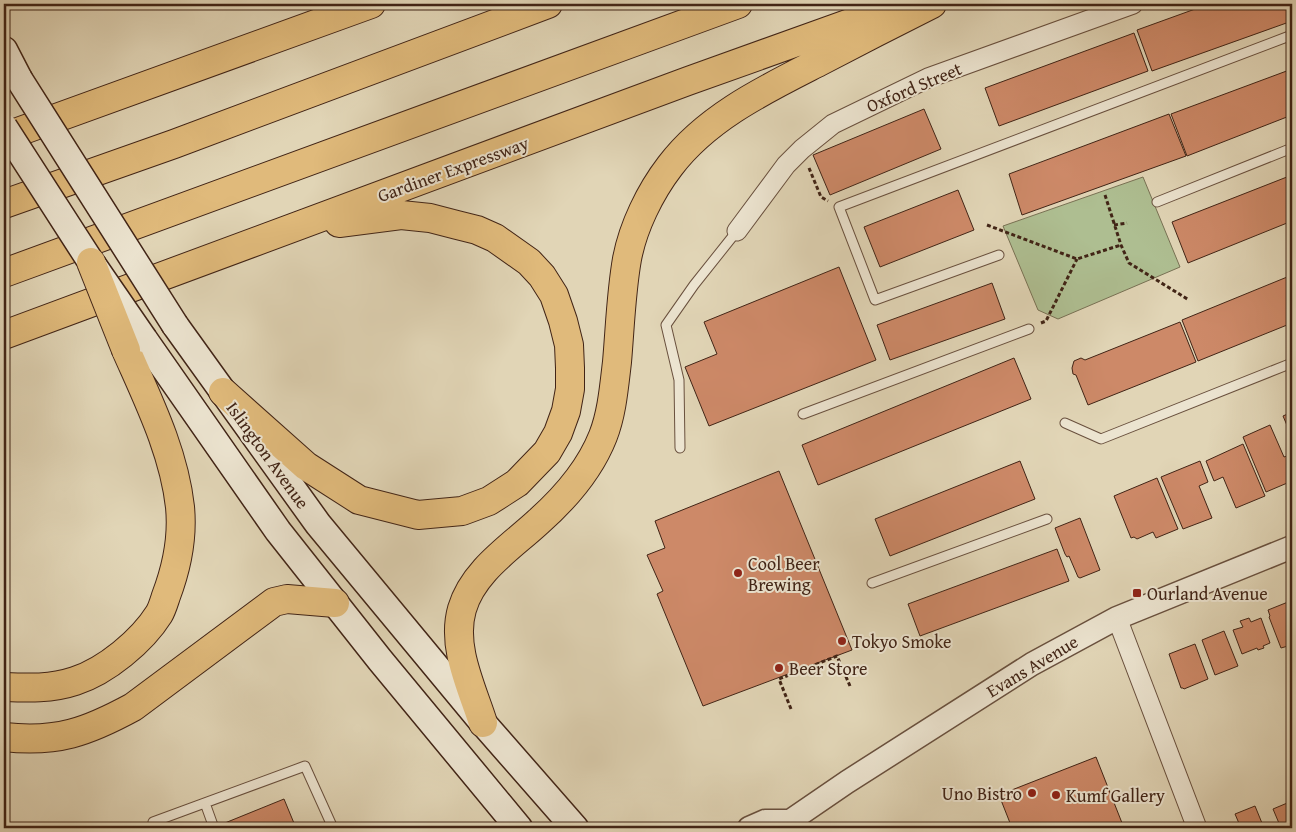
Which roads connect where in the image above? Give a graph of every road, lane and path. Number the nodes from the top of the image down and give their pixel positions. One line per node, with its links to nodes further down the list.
1 (371, 4): 10 (highway)
2 (548, 4): 15 (highway)
3 (738, 4): 26 (highway)
4 (903, 4): 21 (highway, Gardiner Expressway)
5 (932, 4): 46 (highway)
6 (1133, 4): 12 (street, Oxford Street)
7 (1292, 35): 16 (lane)
8 (4, 50): 34 (main road, Islington Avenue, bridge)
9 (4, 127): 25 (main road, bridge)
10 (4, 137)
11 (1292, 148): 14 (lane)
12 (802, 149): 16 (path); 20 (street, Oxford Street)
13 (1105, 195): 19 (path)
14 (1157, 202)
15 (4, 204)
16 (839, 207): 23 (lane)
17 (1127, 223): 19 (path)
18 (987, 225): 24 (path)
19 (1114, 225): 22 (path)
20 (737, 231): 37 (lane)
21 (286, 232): 28 (highway, Gardiner Expressway); 34 (highway)
22 (1121, 245): 24 (path); 27 (path)
23 (999, 255)
24 (1077, 259): 29 (path)
25 (90, 262): 31 (highway, bridge)
26 (4, 273)
27 (1189, 300)
28 (78, 308): 30 (highway, Gardiner Expressway); 32 (highway)
29 (1029, 329): 35 (lane)
30 (4, 335)
31 (135, 345): 41 (main road, Islington Avenue); 44 (highway)
32 (4, 352)
33 (1292, 363): 36 (lane)
34 (223, 392): 46 (main road, Islington Avenue)
35 (803, 414)
36 (1065, 423)
37 (680, 448)
38 (1047, 519): 40 (lane)
39 (1292, 547): 42 (street, Evans Avenue)
40 (872, 583)
41 (335, 603): 47 (highway); 53 (main road, Islington Avenue)
42 (1117, 618): 50 (street, Evans Avenue); 56 (street)
43 (850, 686): 45 (path)
44 (4, 687)
45 (791, 709)
46 (483, 723): 54 (main road, Islington Avenue)
47 (4, 736)
48 (205, 804): 49 (lane); 51 (lane); 52 (lane)
49 (153, 822)
50 (789, 824): 55 (street, Evans Avenue)
51 (214, 828)
52 (333, 828)
53 (519, 828)
54 (575, 828)
55 (749, 828)
56 (1197, 828)

